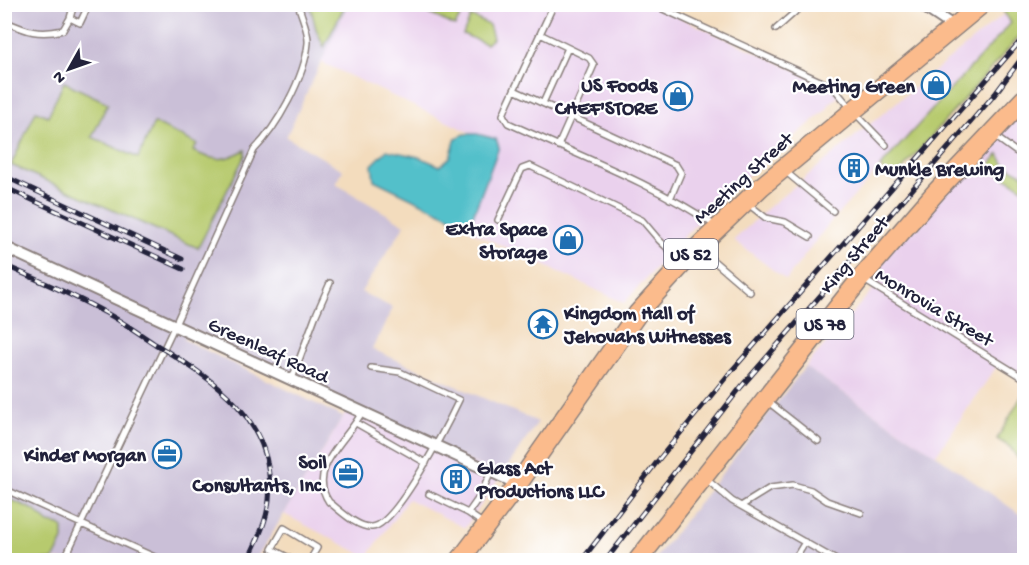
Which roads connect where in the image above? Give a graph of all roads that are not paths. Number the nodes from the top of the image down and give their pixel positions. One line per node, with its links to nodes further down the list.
1 (74, 4): 9 (lane)
2 (89, 4): 9 (lane)
3 (296, 4): 37 (lane)
4 (554, 4): 13 (lane)
5 (652, 4): 18 (lane)
6 (804, 4): 12 (lane)
7 (920, 4): 11 (street)
8 (982, 4): 11 (main road, Meeting Street / US 52)
9 (70, 18): 10 (lane)
10 (4, 21)
11 (956, 28): 18 (main road, Meeting Street / US 52)
12 (776, 29)
13 (540, 34): 14 (lane); 15 (lane)
14 (568, 48): 17 (lane); 19 (lane)
15 (514, 90): 17 (lane); 22 (lane)
16 (1024, 99): 20 (main road, King Street / US 78)
17 (543, 104): 19 (lane)
18 (853, 111): 21 (lane); 24 (main road, Meeting Street / US 52)
19 (571, 116): 22 (lane); 25 (lane)
20 (991, 134): 23 (lane); 34 (main road, King Street / US 78)
21 (886, 145)
22 (558, 146): 25 (lane)
23 (1024, 155)
24 (782, 169): 26 (main road, Meeting Street / US 52); 27 (lane)
25 (670, 199): 29 (lane)
26 (746, 201): 29 (main road, Meeting Street / US 52); 30 (lane)
27 (833, 211)
28 (498, 220): 33 (lane)
29 (718, 226): 32 (main road, Meeting Street / US 52)
30 (810, 237)
31 (4, 247): 37 (street, Greenleaf Road)
32 (698, 247): 33 (main road, Meeting Street / US 52); 36 (lane)
33 (683, 263): 49 (main road, Meeting Street / US 52)
34 (861, 278): 39 (lane, Monrovia Street); 41 (main road, King Street / US 78)
35 (330, 283): 40 (lane)
36 (750, 292)
37 (175, 325): 40 (street, Greenleaf Road); 55 (lane)
38 (371, 368): 45 (lane)
39 (1024, 378)
40 (292, 379): 42 (street, Greenleaf Road)
41 (765, 400): 44 (lane); 48 (main road, King Street / US 78)
42 (362, 412): 43 (lane); 45 (street, Greenleaf Road)
43 (356, 423): 46 (lane); 46 (lane)
44 (818, 441)
45 (436, 446): 46 (lane); 47 (street, Greenleaf Road)
46 (426, 463)
47 (491, 472): 49 (street, Greenleaf Road); 53 (lane)
48 (704, 477): 52 (lane); 63 (main road, King Street / US 78)
49 (518, 484): 56 (main road, Meeting Street / US 52)
50 (4, 489): 55 (lane)
51 (429, 494): 53 (lane)
52 (741, 506): 54 (lane); 57 (lane)
53 (468, 513): 56 (lane)
54 (861, 513)
55 (82, 524): 58 (lane); 59 (lane)
56 (486, 526): 62 (main road, Meeting Street / US 52)
57 (805, 542): 64 (lane); 65 (lane)
58 (64, 561)
59 (161, 561)
60 (293, 561): 61 (lane)
61 (310, 561)
62 (460, 561)
63 (638, 561)
64 (794, 561)
65 (836, 561)

